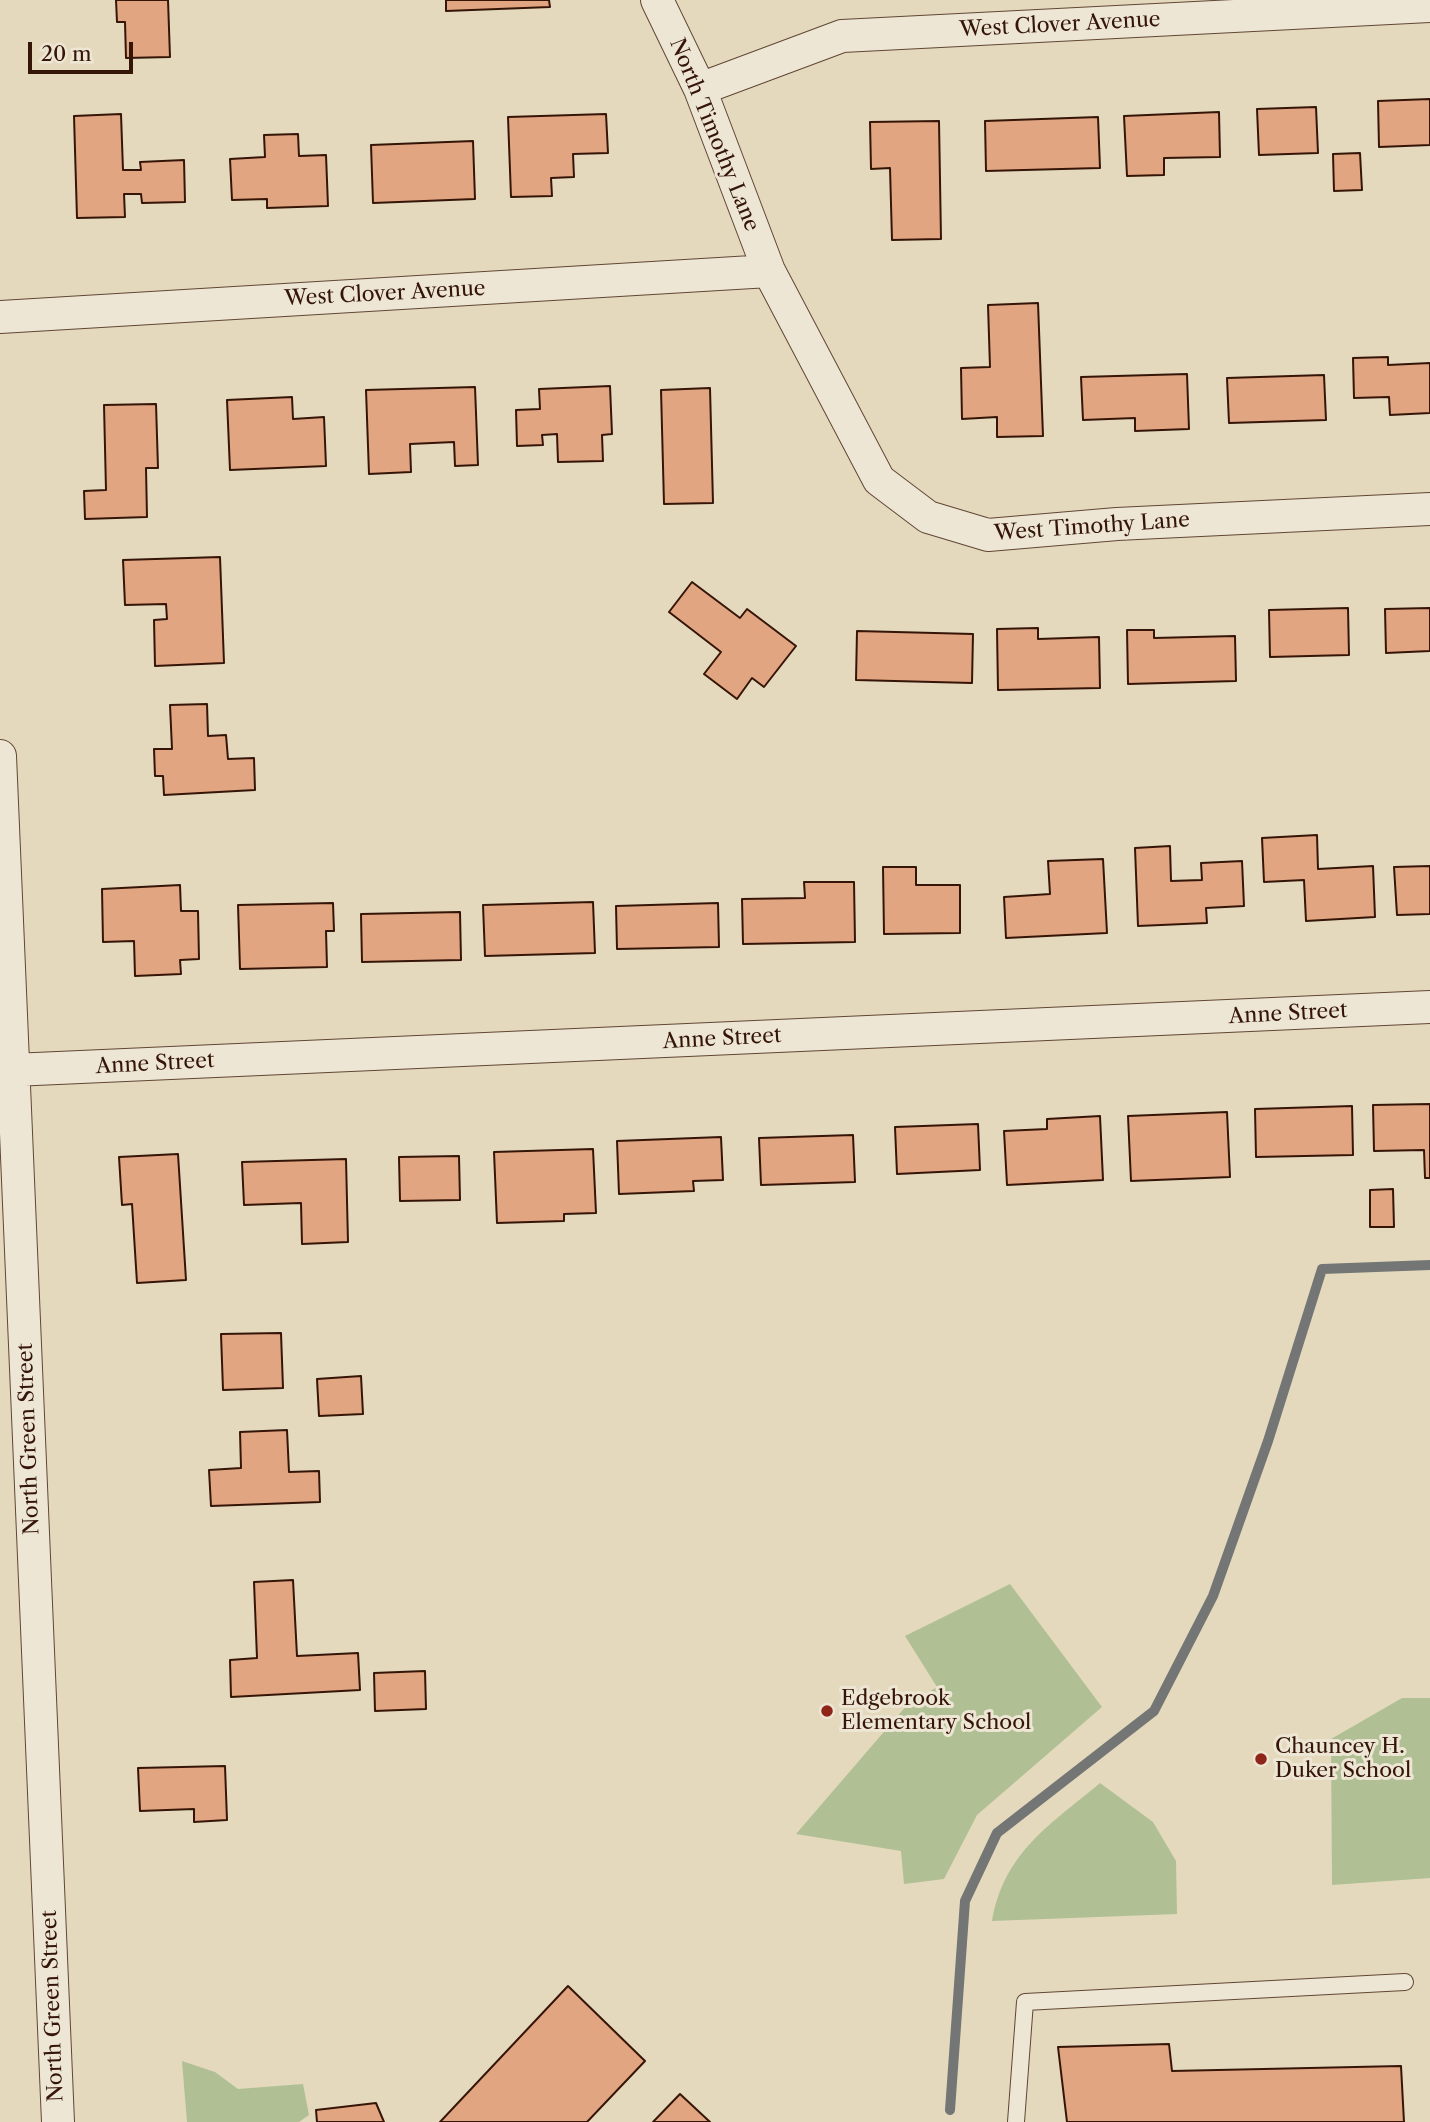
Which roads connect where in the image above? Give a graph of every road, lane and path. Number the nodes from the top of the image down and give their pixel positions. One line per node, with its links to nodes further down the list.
1 (657, 0): 3 (street, North Timothy Lane)
2 (1430, 6): 3 (street, West Clover Avenue)
3 (700, 89): 4 (street, North Timothy Lane)
4 (769, 271): 5 (street, West Clover Avenue); 6 (street, West Timothy Lane)
5 (0, 317)
6 (1430, 509)
7 (0, 756): 9 (street, North Green Street)
8 (1430, 1007): 9 (street, Anne Street)
9 (13, 1070): 10 (street, North Green Street)
10 (8, 1119): 12 (street, North Green Street)
11 (1405, 1982): 13 (lane)
12 (58, 2122)
13 (1016, 2122)

